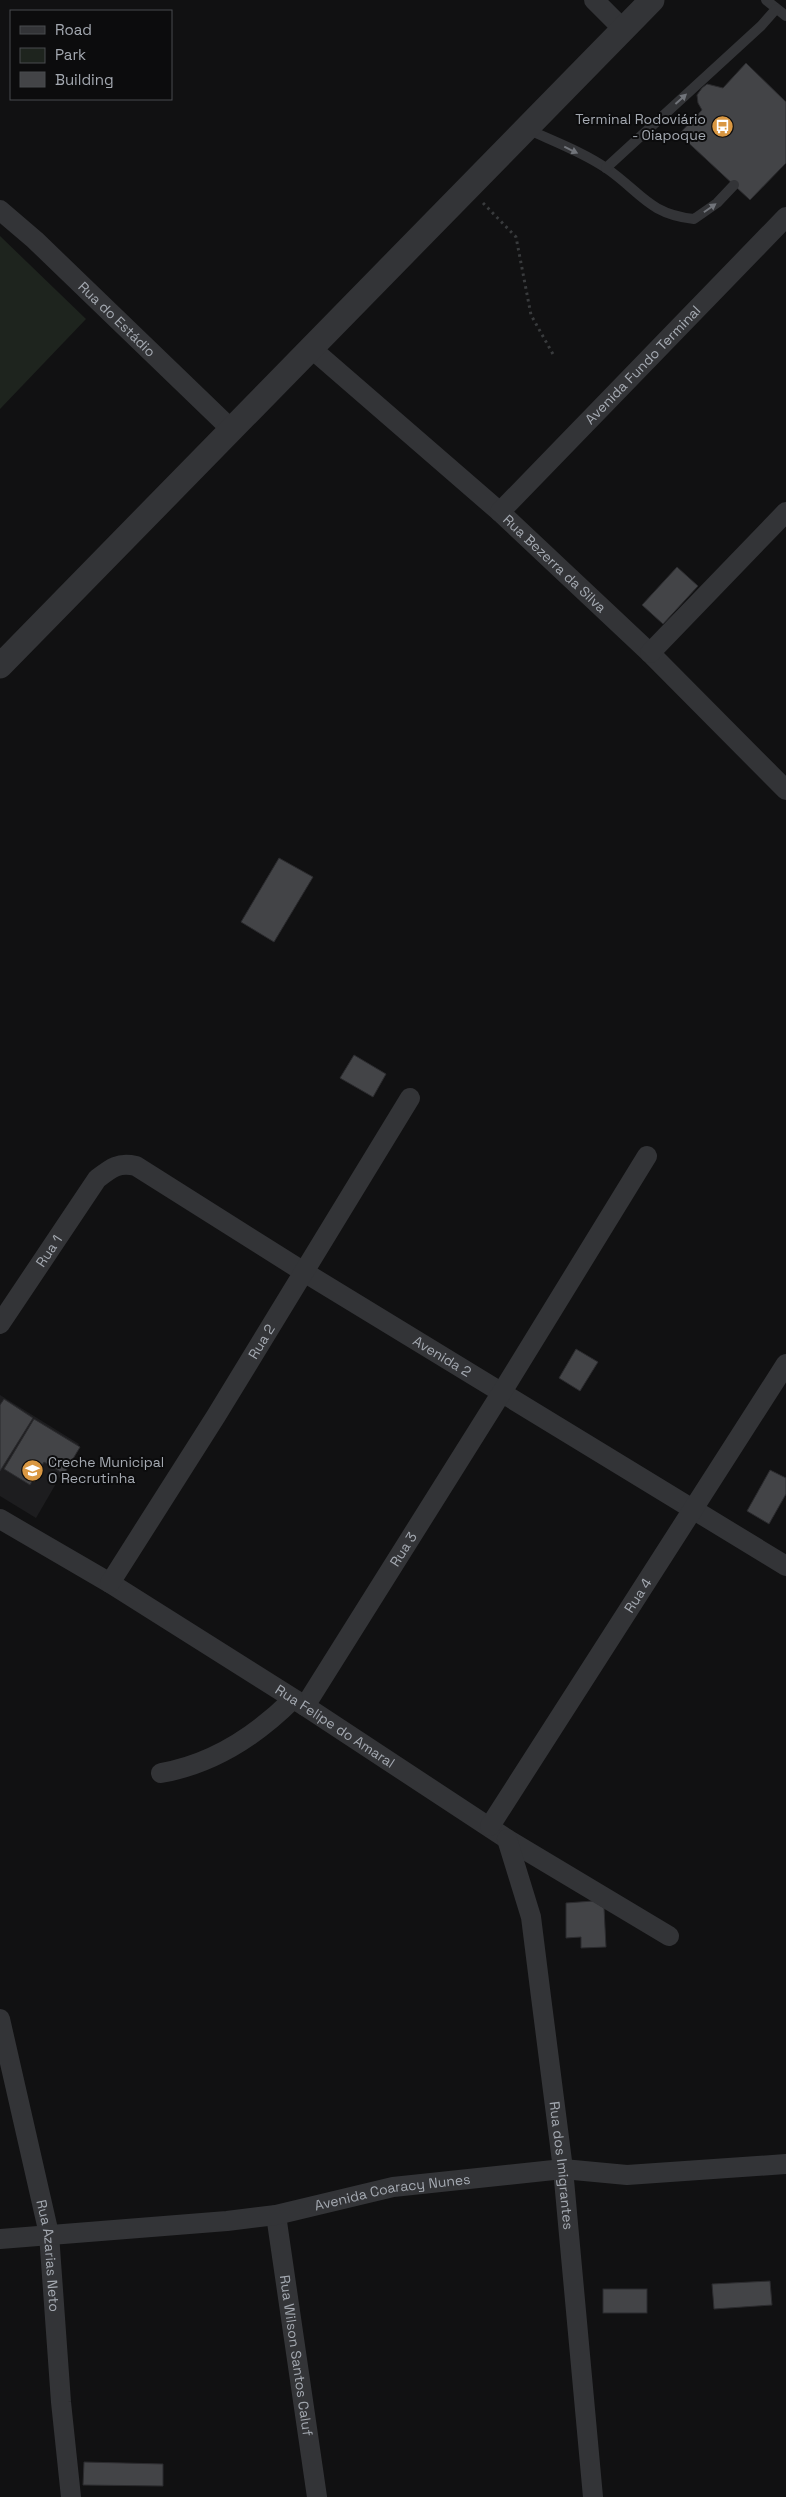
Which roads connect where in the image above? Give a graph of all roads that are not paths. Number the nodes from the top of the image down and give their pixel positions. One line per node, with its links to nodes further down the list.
1 (594, 0): 6 (street)
2 (652, 0): 6 (street)
3 (766, 0): 4 (lane)
4 (776, 9): 5 (lane); 8 (lane, one-way to 4)
5 (786, 16)
6 (624, 30): 7 (street)
7 (527, 129): 8 (lane, one-way to 8); 12 (street)
8 (606, 168): 9 (lane, one-way to 9)
9 (734, 185)
10 (0, 210): 13 (street, Rua do Estádio)
11 (786, 217): 14 (street, Avenida Fundo Terminal)
12 (312, 349): 13 (street); 14 (street, Rua Bezerra da Silva)
13 (232, 430): 17 (street)
14 (500, 512): 16 (street, Rua Bezerra da Silva)
15 (786, 512): 16 (street)
16 (650, 653): 18 (street, Rua Bezerra da Silva)
17 (0, 666)
18 (786, 790)
19 (410, 1098): 22 (street, Rua 2)
20 (646, 1156): 25 (street, Rua 3)
21 (97, 1179): 22 (street, Avenida 2); 23 (street, Rua 1)
22 (304, 1272): 25 (street, Avenida 2); 29 (street, Rua 2)
23 (0, 1324)
24 (786, 1364): 26 (street, Rua 4)
25 (502, 1392): 26 (street, Avenida 2); 30 (street, Rua 3)
26 (691, 1509): 28 (street, Avenida 2); 32 (street, Rua 4)
27 (0, 1519): 29 (street, Rua Felipe do Amaral)
28 (786, 1566)
29 (110, 1583): 30 (street, Rua Felipe do Amaral)
30 (299, 1702): 31 (street, Rua 3); 32 (street, Rua Felipe do Amaral)
31 (160, 1773)
32 (490, 1826): 33 (street, Rua Felipe do Amaral)
33 (507, 1838): 34 (street, Rua Felipe do Amaral); 37 (street, Rua dos Imigrantes)
34 (669, 1936)
35 (0, 2020): 39 (street, Rua Azarias Neto)
36 (786, 2164): 37 (street, Avenida Coaracy Nunes)
37 (563, 2169): 38 (street, Avenida Coaracy Nunes); 43 (street, Rua dos Imigrantes)
38 (276, 2215): 39 (street, Avenida Coaracy Nunes); 42 (street, Rua Wilson Santos Caluf)
39 (49, 2234): 40 (street, Avenida Coaracy Nunes); 41 (street, Rua Azarias Neto)
40 (0, 2239)
41 (71, 2497)
42 (317, 2497)
43 (592, 2497)

